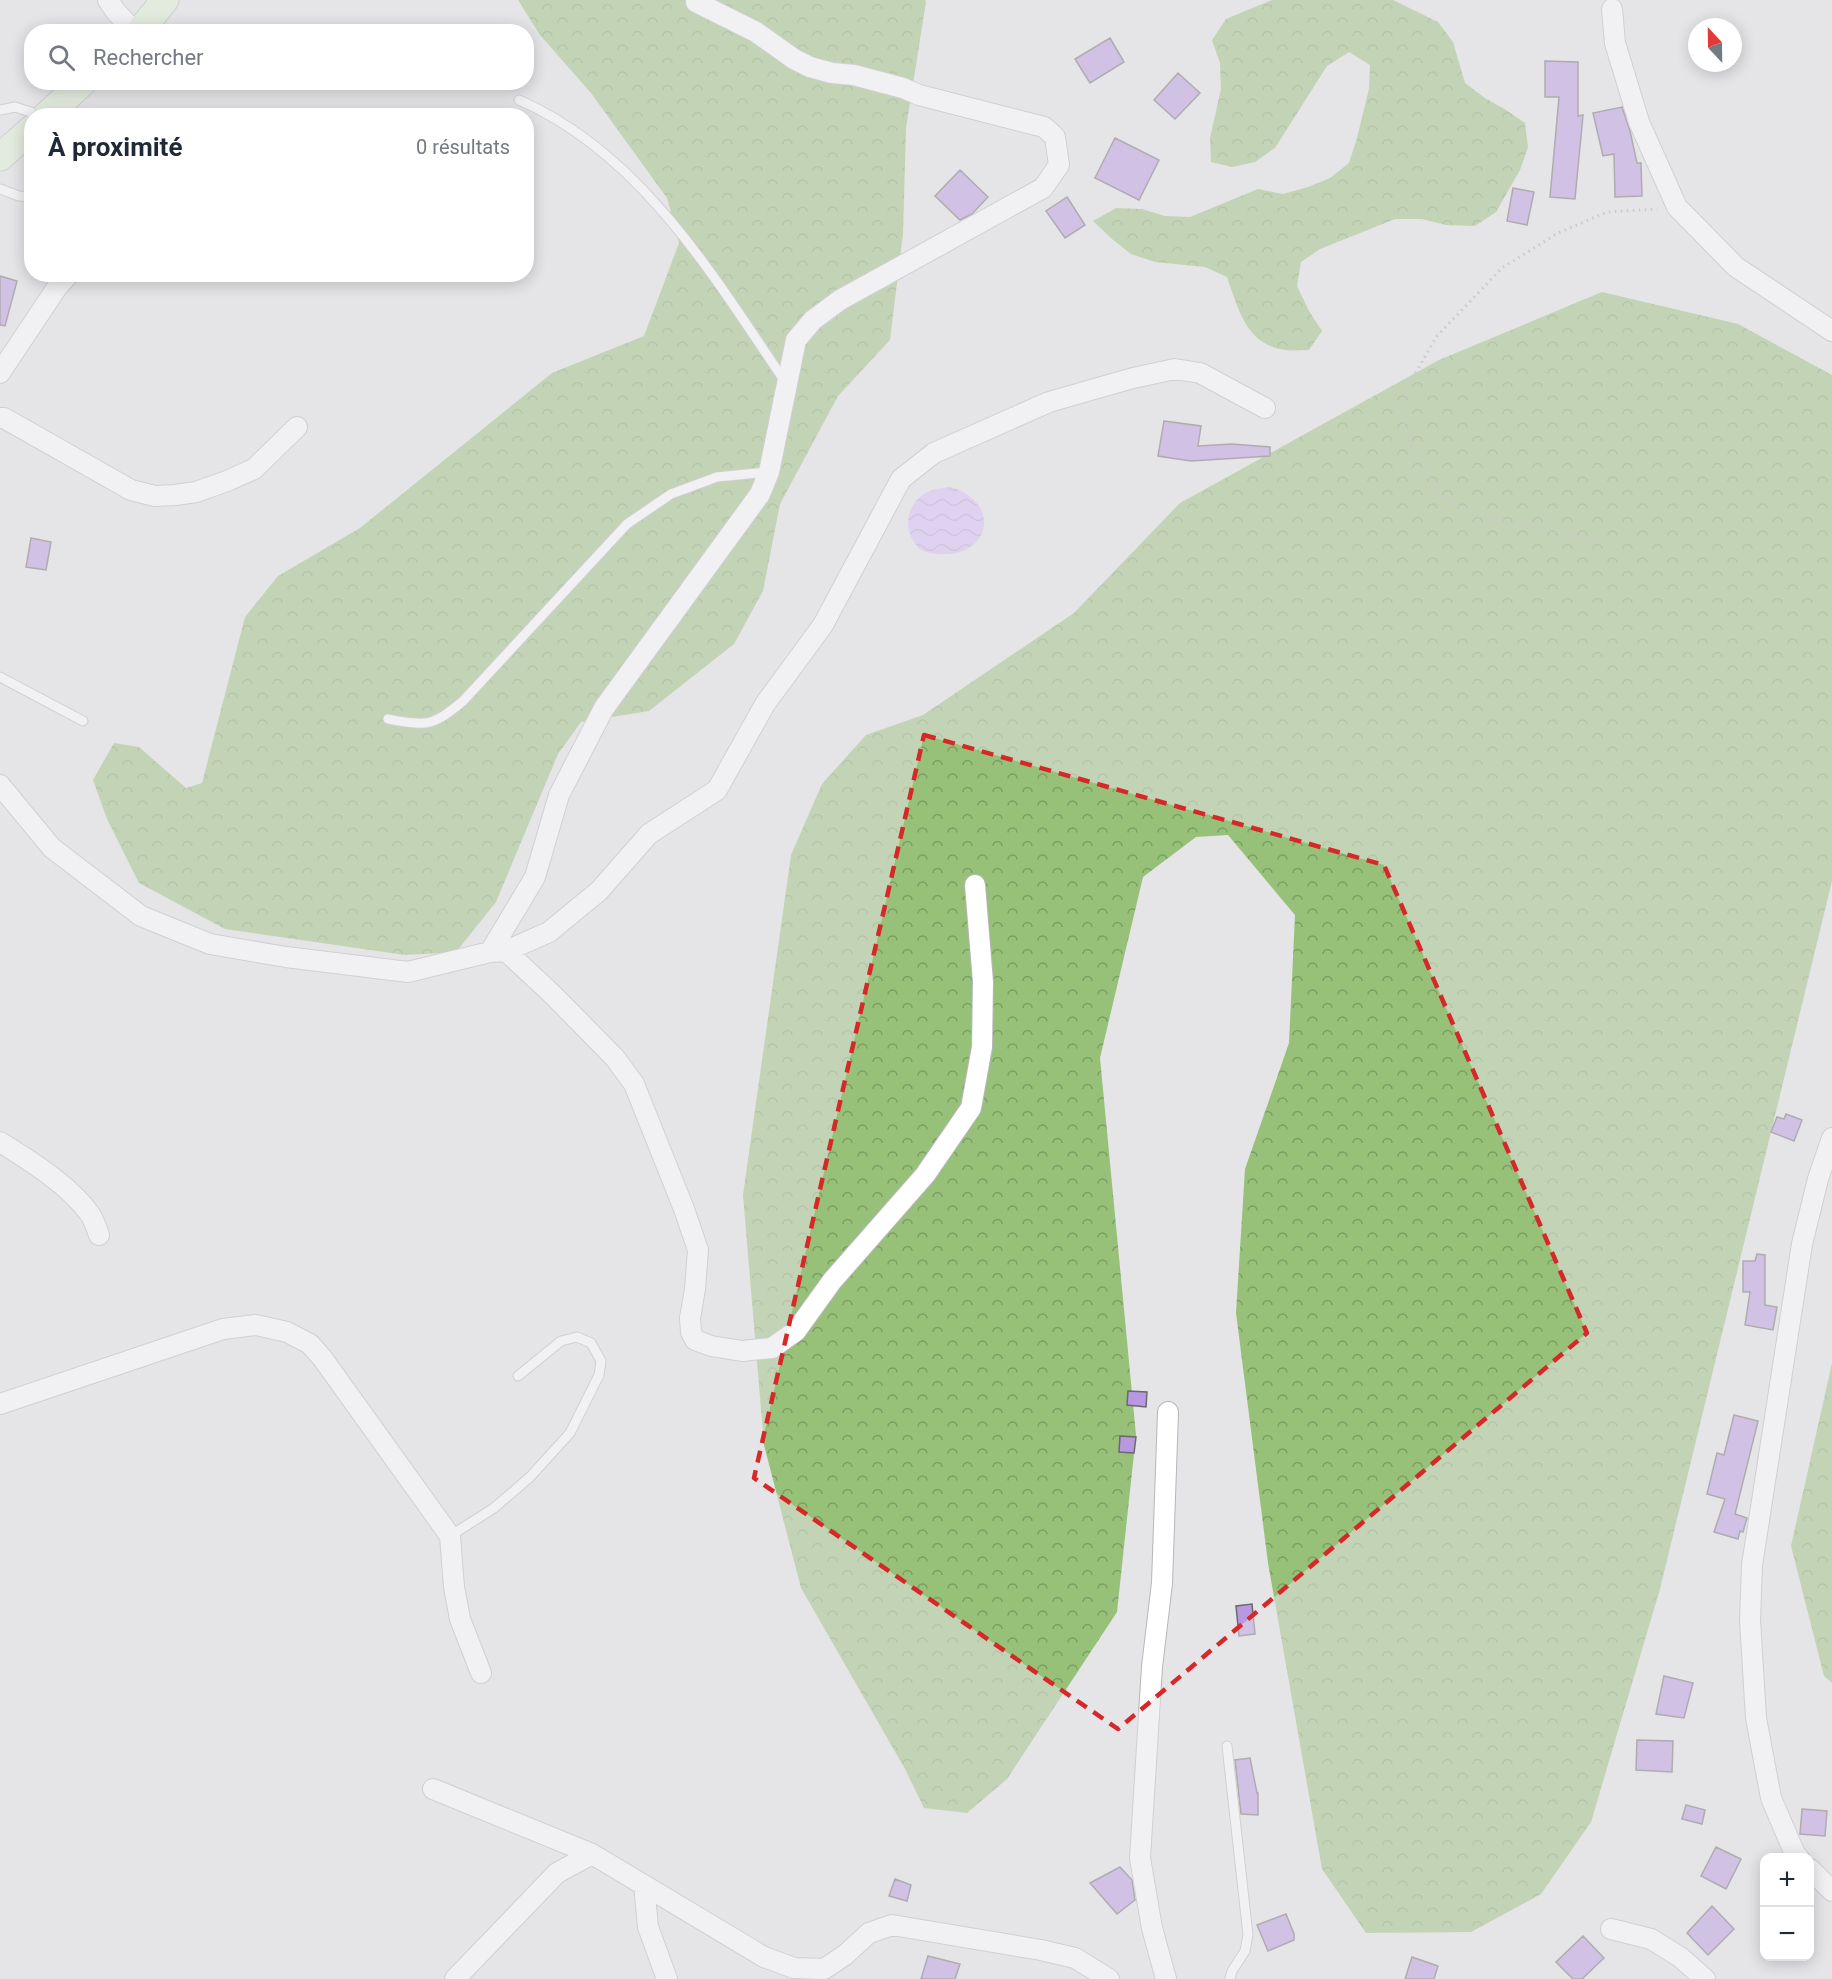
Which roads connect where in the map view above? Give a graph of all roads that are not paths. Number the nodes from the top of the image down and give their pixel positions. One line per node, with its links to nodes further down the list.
1 (108, 0): 5 (street)
2 (165, 0): 6 (street)
3 (696, 2): 19 (street)
4 (1612, 9): 17 (street)
5 (129, 24)
6 (144, 24)
7 (74, 90): 9 (street)
8 (519, 100): 19 (lane)
9 (54, 108)
10 (0, 110): 11 (lane)
11 (24, 110)
12 (24, 136): 13 (street)
13 (0, 158)
14 (0, 189): 15 (lane)
15 (24, 196)
16 (62, 282): 18 (street)
17 (1832, 331)
18 (0, 373)
19 (787, 385): 23 (street)
20 (1264, 408): 29 (street)
21 (0, 418): 22 (street)
22 (297, 428)
23 (769, 472): 25 (lane); 29 (street)
24 (0, 677): 26 (lane)
25 (388, 718)
26 (82, 721)
27 (0, 785): 29 (street)
28 (975, 885): 29 (street)
29 (498, 952)
30 (1832, 1138): 40 (street)
31 (0, 1142): 32 (street)
32 (99, 1234)
33 (518, 1376): 36 (lane)
34 (0, 1404): 36 (street)
35 (1168, 1412): 49 (street)
36 (450, 1536): 37 (street)
37 (481, 1673)
38 (1227, 1746): 50 (lane)
39 (433, 1789): 41 (street)
40 (1795, 1853)
41 (592, 1854): 43 (street); 46 (street)
42 (1814, 1874): 44 (street)
43 (644, 1885): 47 (street); 48 (street)
44 (1832, 1891)
45 (1611, 1929): 51 (street)
46 (454, 1979)
47 (667, 1979)
48 (1109, 1979)
49 (1166, 1979)
50 (1230, 1979)
51 (1705, 1979)

